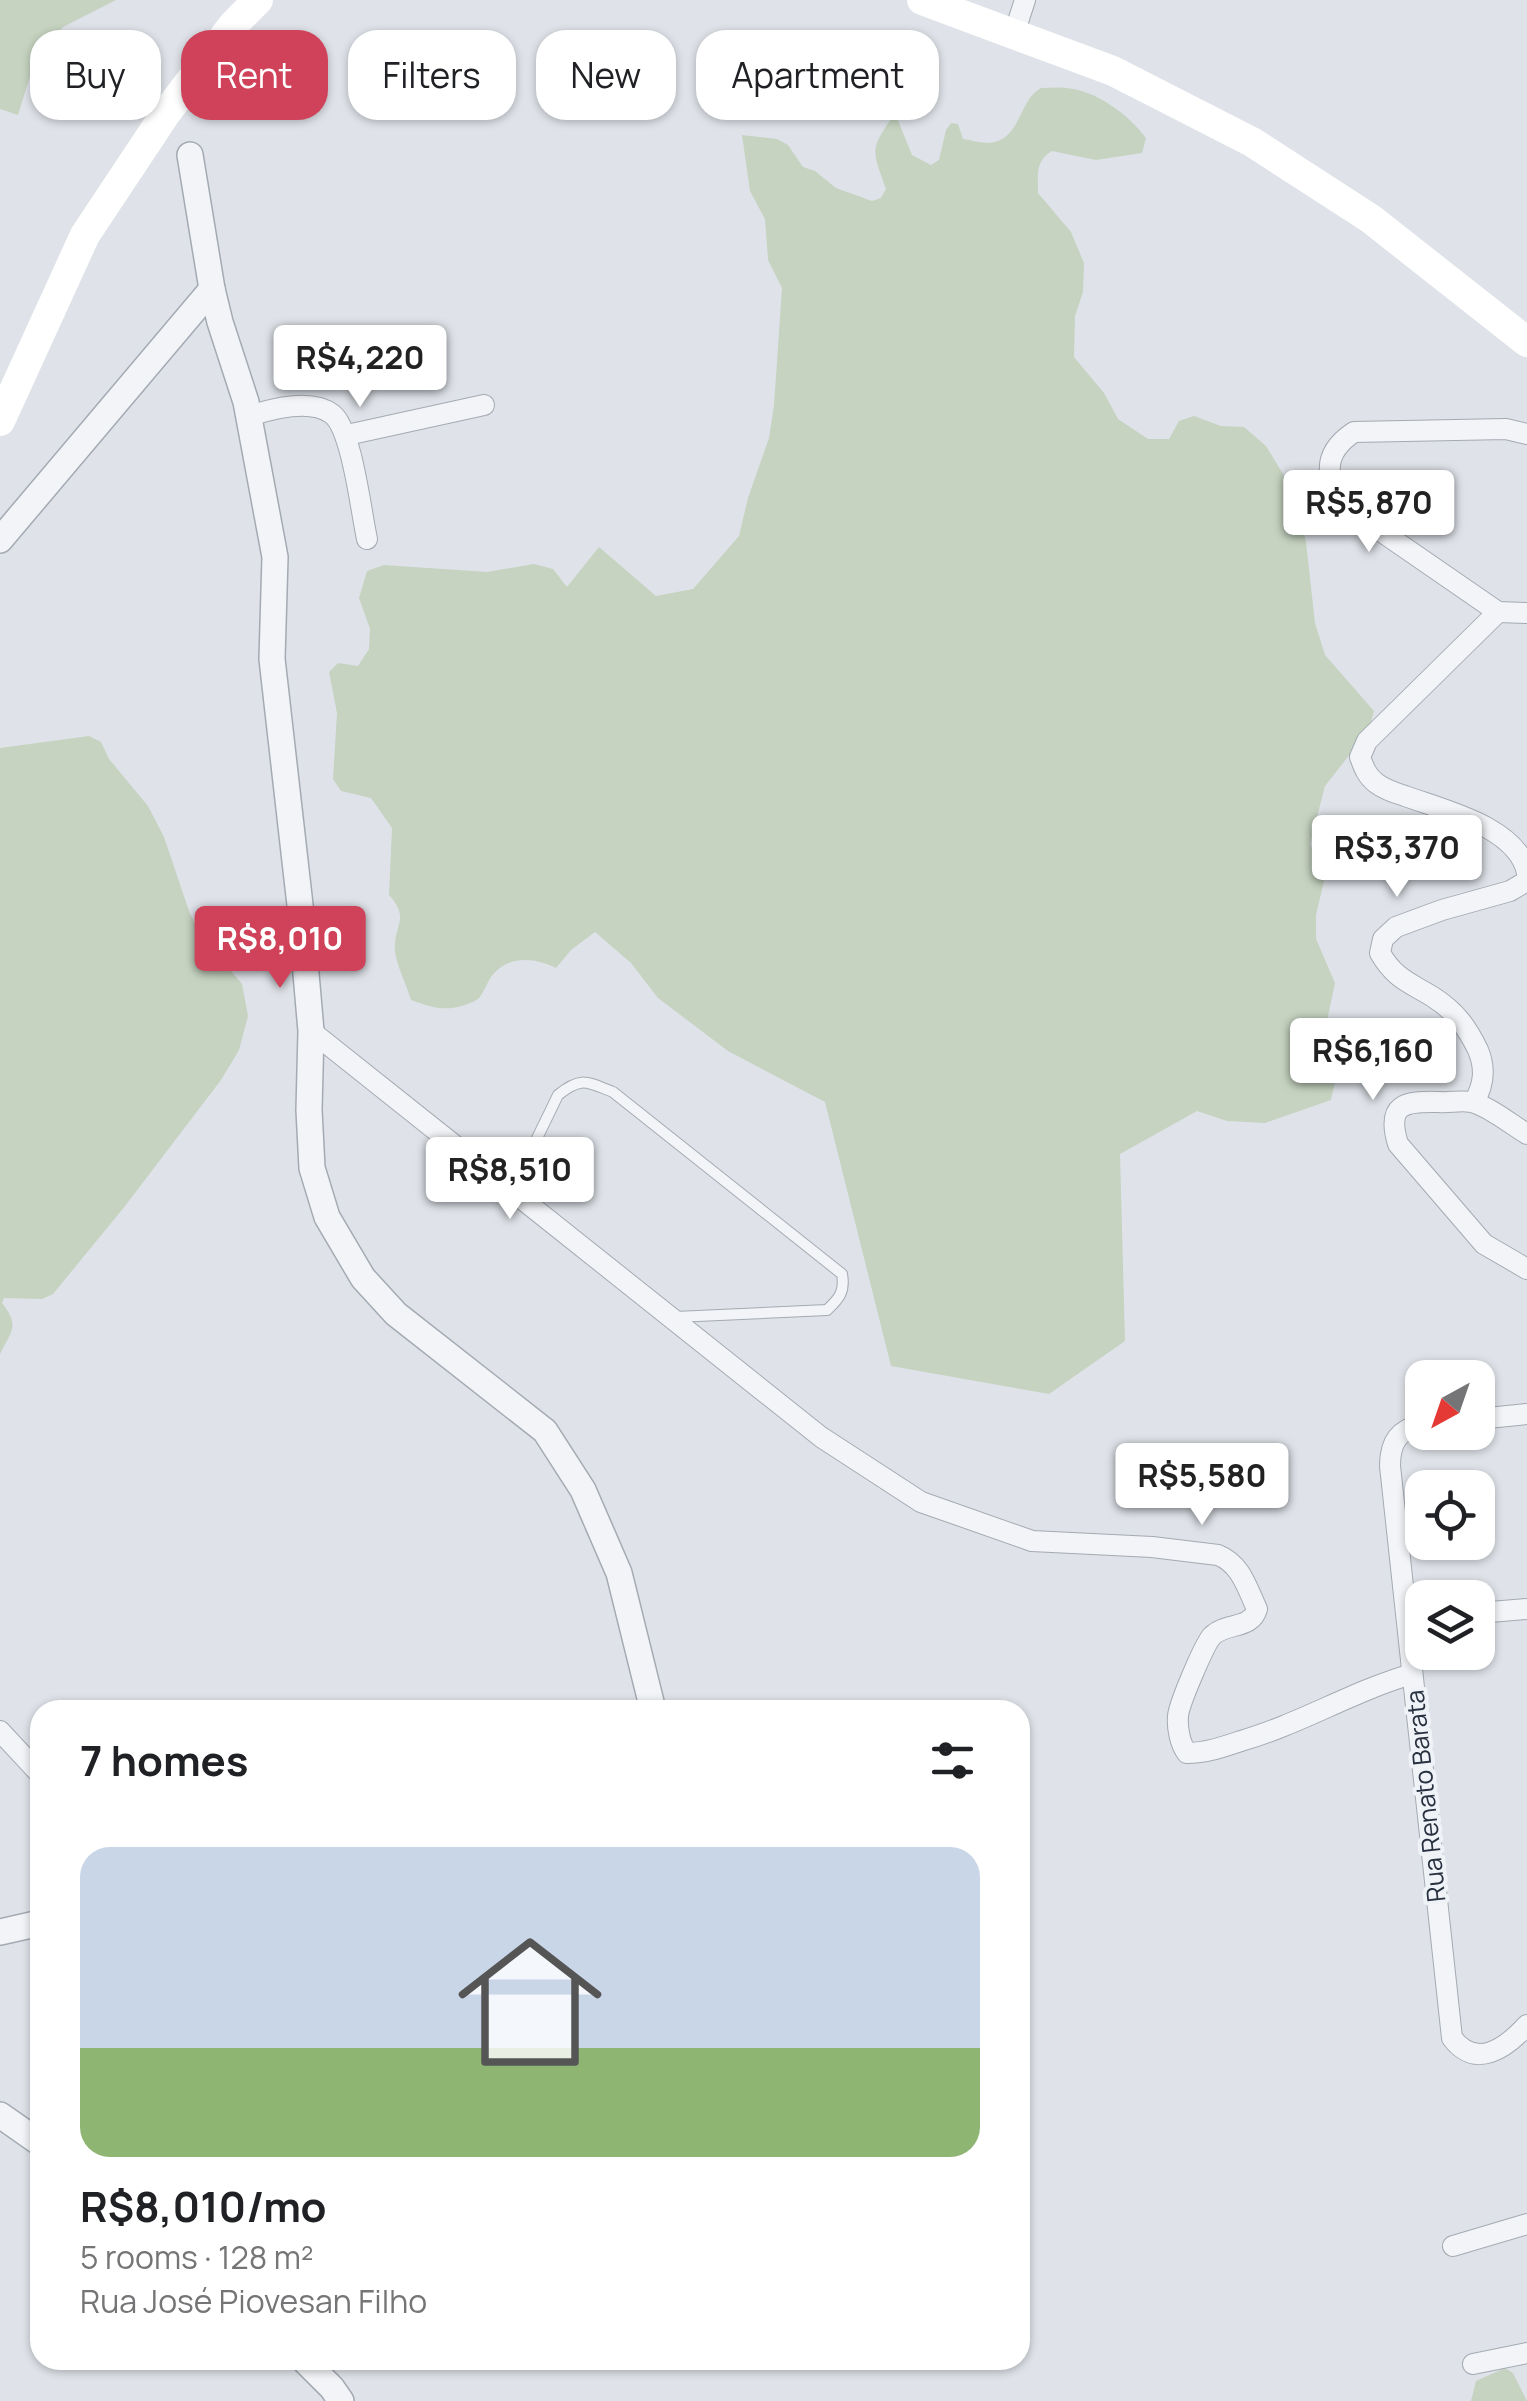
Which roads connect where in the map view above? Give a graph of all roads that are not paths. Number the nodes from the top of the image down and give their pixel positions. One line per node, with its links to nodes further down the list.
1 (258, 0): 10 (main road)
2 (922, 0): 4 (main road)
3 (1025, 0): 4 (street)
4 (1014, 34): 7 (main road)
5 (190, 155): 6 (street)
6 (212, 289): 9 (street); 15 (street)
7 (1527, 342)
8 (484, 405): 13 (street)
9 (249, 416): 13 (street); 20 (street)
10 (0, 421)
11 (1527, 421): 12 (street)
12 (1516, 432): 16 (street)
13 (347, 436): 14 (street)
14 (366, 539)
15 (0, 540)
16 (1498, 612): 17 (street); 18 (street)
17 (1527, 613)
18 (1527, 873)
19 (1527, 881): 21 (street)
20 (312, 1031): 23 (street); 34 (street)
21 (1474, 1102): 22 (street); 24 (street)
22 (1527, 1134)
23 (512, 1191): 25 (street); 25 (lane)
24 (1527, 1269)
25 (670, 1317): 33 (street)
26 (1527, 1414): 27 (street)
27 (1495, 1417)
28 (1405, 1430): 29 (street, Rua Renato Barata)
29 (1408, 1580)
30 (1527, 1609): 31 (street)
31 (1495, 1612)
32 (1412, 1670): 33 (street, Rua Renato Barata)
33 (1412, 1674): 39 (street, Rua Renato Barata)
34 (651, 1700)
35 (0, 1731): 36 (street)
36 (30, 1763)
37 (30, 1925): 38 (street)
38 (0, 1932)
39 (1527, 2025)
40 (0, 2114): 41 (street)
41 (30, 2136)
42 (1527, 2224): 43 (street)
43 (1453, 2246)
44 (1527, 2353): 45 (street)
45 (1474, 2364)
46 (314, 2370): 47 (street)
47 (341, 2401)

